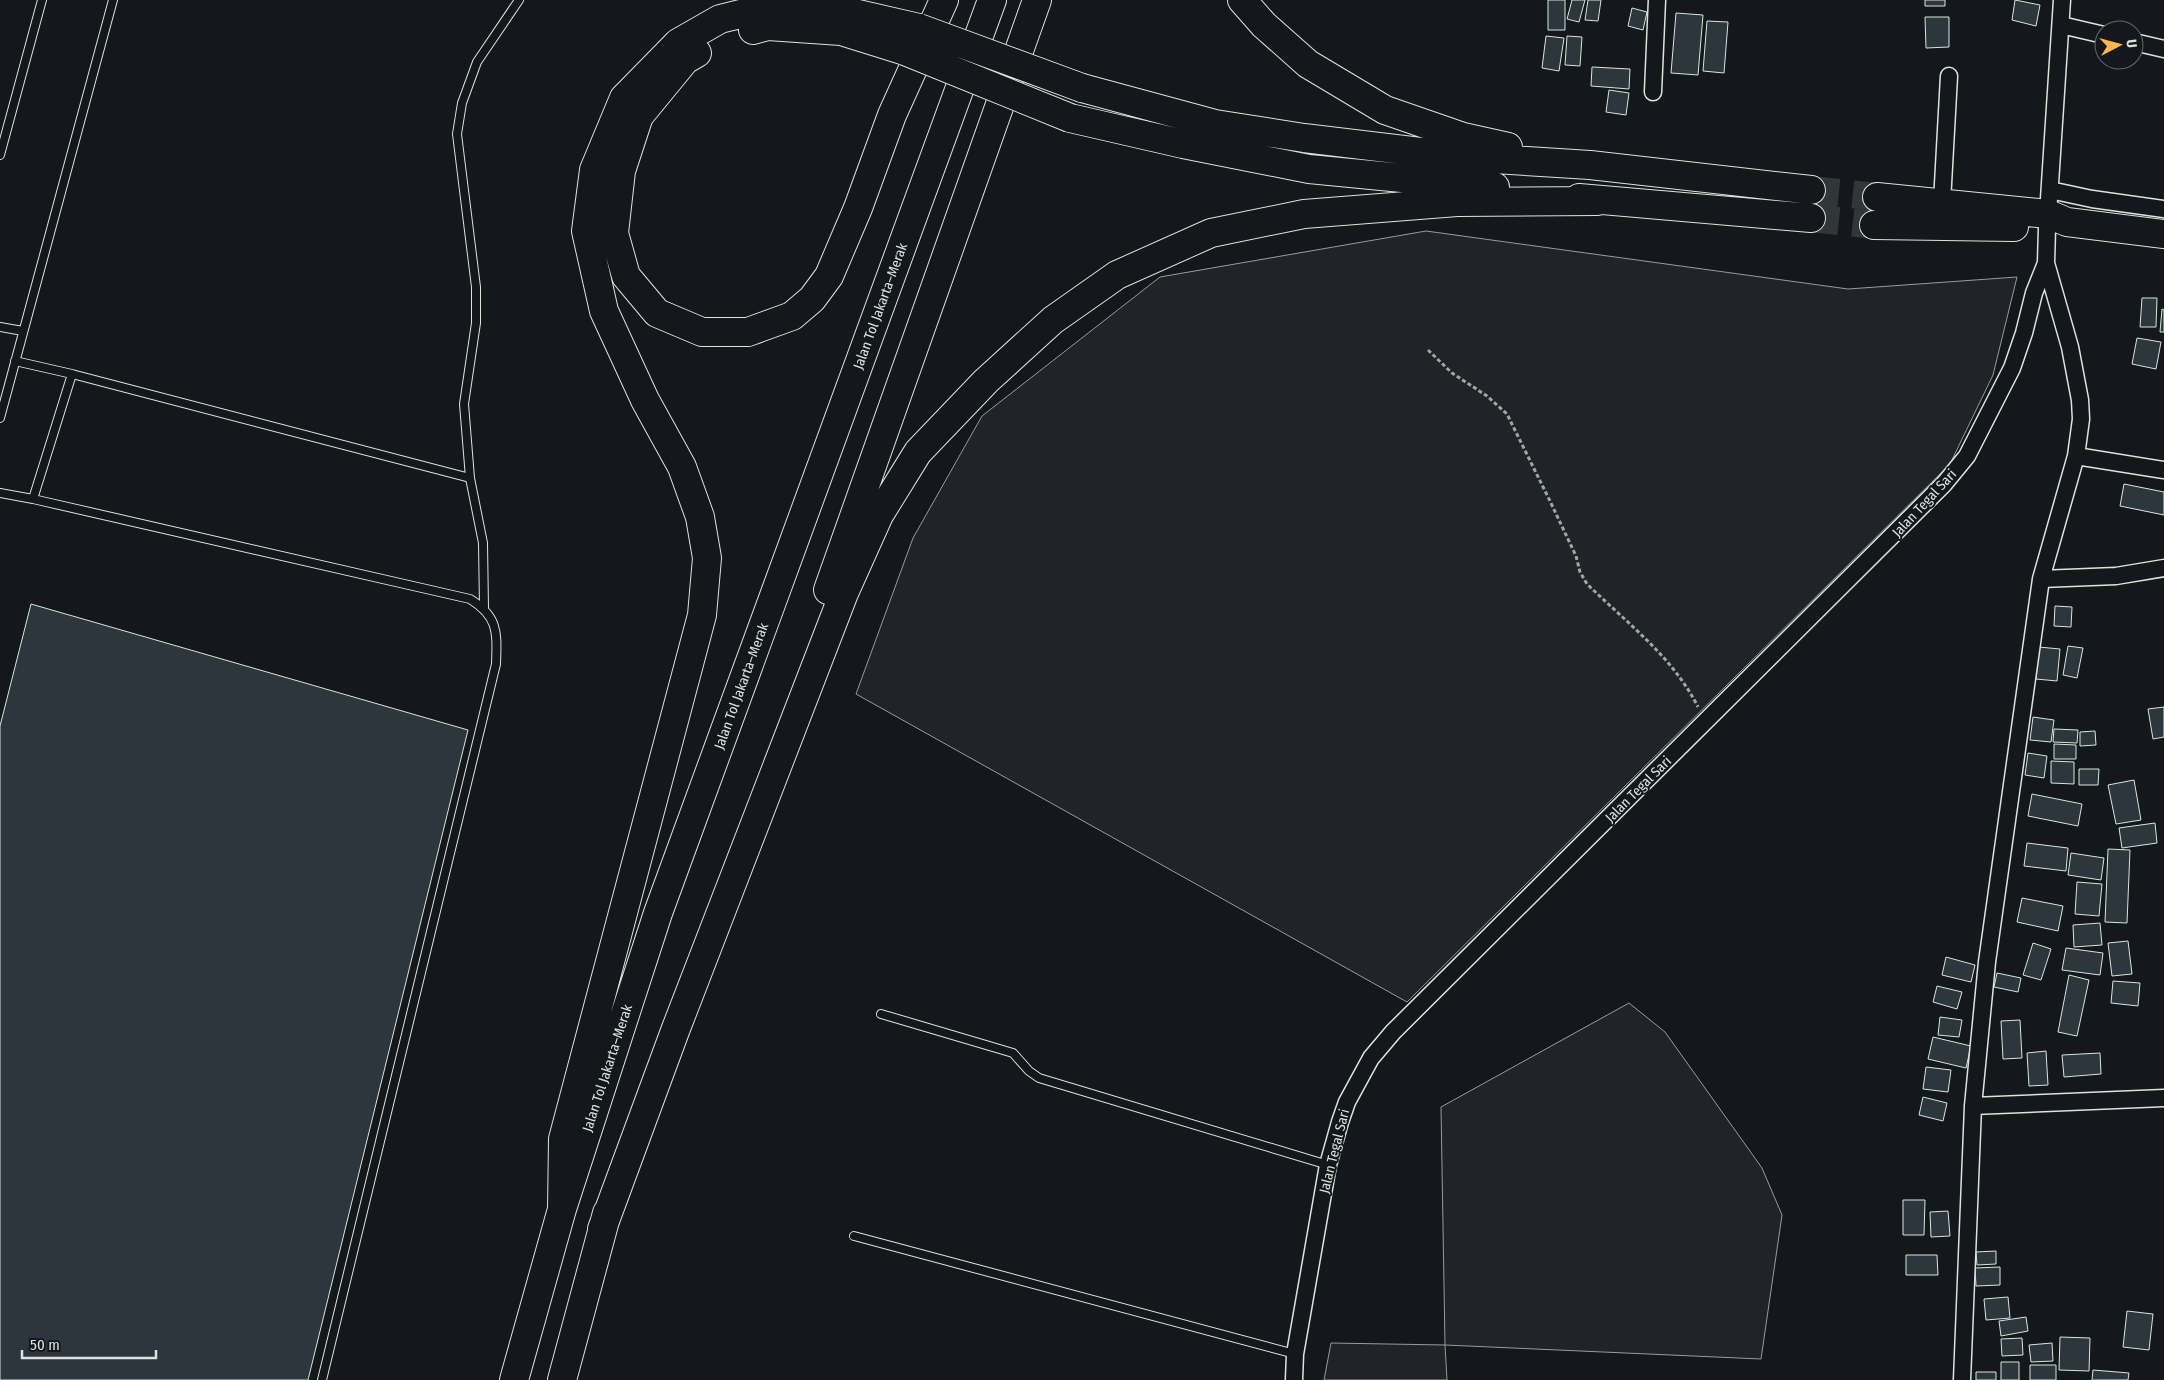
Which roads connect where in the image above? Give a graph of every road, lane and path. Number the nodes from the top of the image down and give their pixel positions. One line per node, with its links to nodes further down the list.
1 (42, 0): 17 (lane)
2 (113, 0): 31 (lane)
3 (519, 0): 38 (lane)
4 (944, 0): 12 (highway)
5 (992, 0): 49 (highway, Jalan Tol Jakarta–Merak)
6 (1037, 0): 50 (highway)
7 (1242, 0): 19 (highway)
8 (1657, 0): 16 (street)
9 (2062, 0): 10 (street, Jalan Tegal Sari)
10 (2061, 25): 11 (street); 25 (street, Jalan Tegal Sari)
11 (2094, 33)
12 (912, 40): 19 (highway, bridge); 22 (highway, bridge); 49 (highway)
13 (2144, 44): 14 (street)
14 (2164, 49)
15 (1950, 76): 23 (street)
16 (1652, 92)
17 (3, 135): 18 (lane)
18 (0, 155)
19 (1590, 165): 20 (highway)
20 (1811, 190)
21 (1877, 197): 23 (highway)
22 (1598, 200): 26 (highway); 50 (highway)
23 (1942, 202): 25 (highway)
24 (2164, 209): 25 (street)
25 (2053, 214): 27 (highway); 28 (highway); 29 (street, Jalan Tegal Sari)
26 (1810, 218)
27 (1874, 225)
28 (2164, 234)
29 (2046, 263): 36 (street); 44 (street, Jalan Tegal Sari)
30 (0, 326): 31 (lane)
31 (23, 331): 33 (lane)
32 (1428, 350): 44 (path)
33 (15, 361): 34 (lane); 35 (lane)
34 (72, 374): 38 (lane); 40 (lane)
35 (0, 418)
36 (2076, 456): 37 (street); 42 (street)
37 (2164, 470)
38 (470, 478): 43 (lane)
39 (0, 493): 40 (lane)
40 (33, 498): 43 (lane)
41 (2164, 568): 42 (street)
42 (2041, 578): 47 (street)
43 (484, 608): 53 (lane)
44 (1705, 722): 48 (street, Jalan Tegal Sari)
45 (881, 1014): 48 (lane)
46 (2164, 1098): 47 (street)
47 (1973, 1106): 57 (street)
48 (1328, 1165): 52 (street, Jalan Tegal Sari)
49 (562, 1209): 54 (highway, Jalan Tol Jakarta–Merak)
50 (602, 1229): 55 (highway)
51 (854, 1236): 52 (lane)
52 (1295, 1354): 56 (street, Jalan Tegal Sari)
53 (322, 1380)
54 (514, 1380)
55 (562, 1380)
56 (1294, 1380)
57 (1962, 1380)

